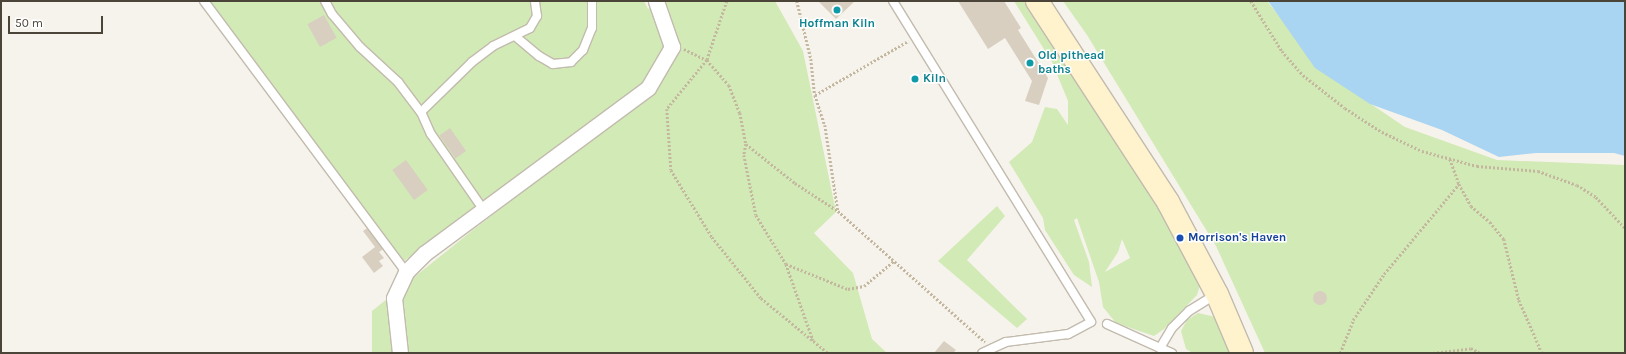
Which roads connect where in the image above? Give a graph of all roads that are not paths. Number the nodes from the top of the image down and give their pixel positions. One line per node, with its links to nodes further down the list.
1 (204, 1): 11 (lane)
2 (325, 1): 9 (lane)
3 (536, 1): 8 (lane)
4 (592, 1): 8 (lane)
5 (656, 1): 10 (street)
6 (892, 1): 16 (lane)
7 (1037, 1): 12 (main road)
8 (515, 36): 9 (lane)
9 (421, 112): 10 (lane)
10 (483, 209): 11 (street)
11 (406, 272): 15 (street)
12 (1217, 294): 14 (lane); 18 (main road)
13 (1107, 324): 14 (lane)
14 (1160, 348): 17 (lane)
15 (400, 353)
16 (982, 353)
17 (1172, 353)
18 (1242, 353)

